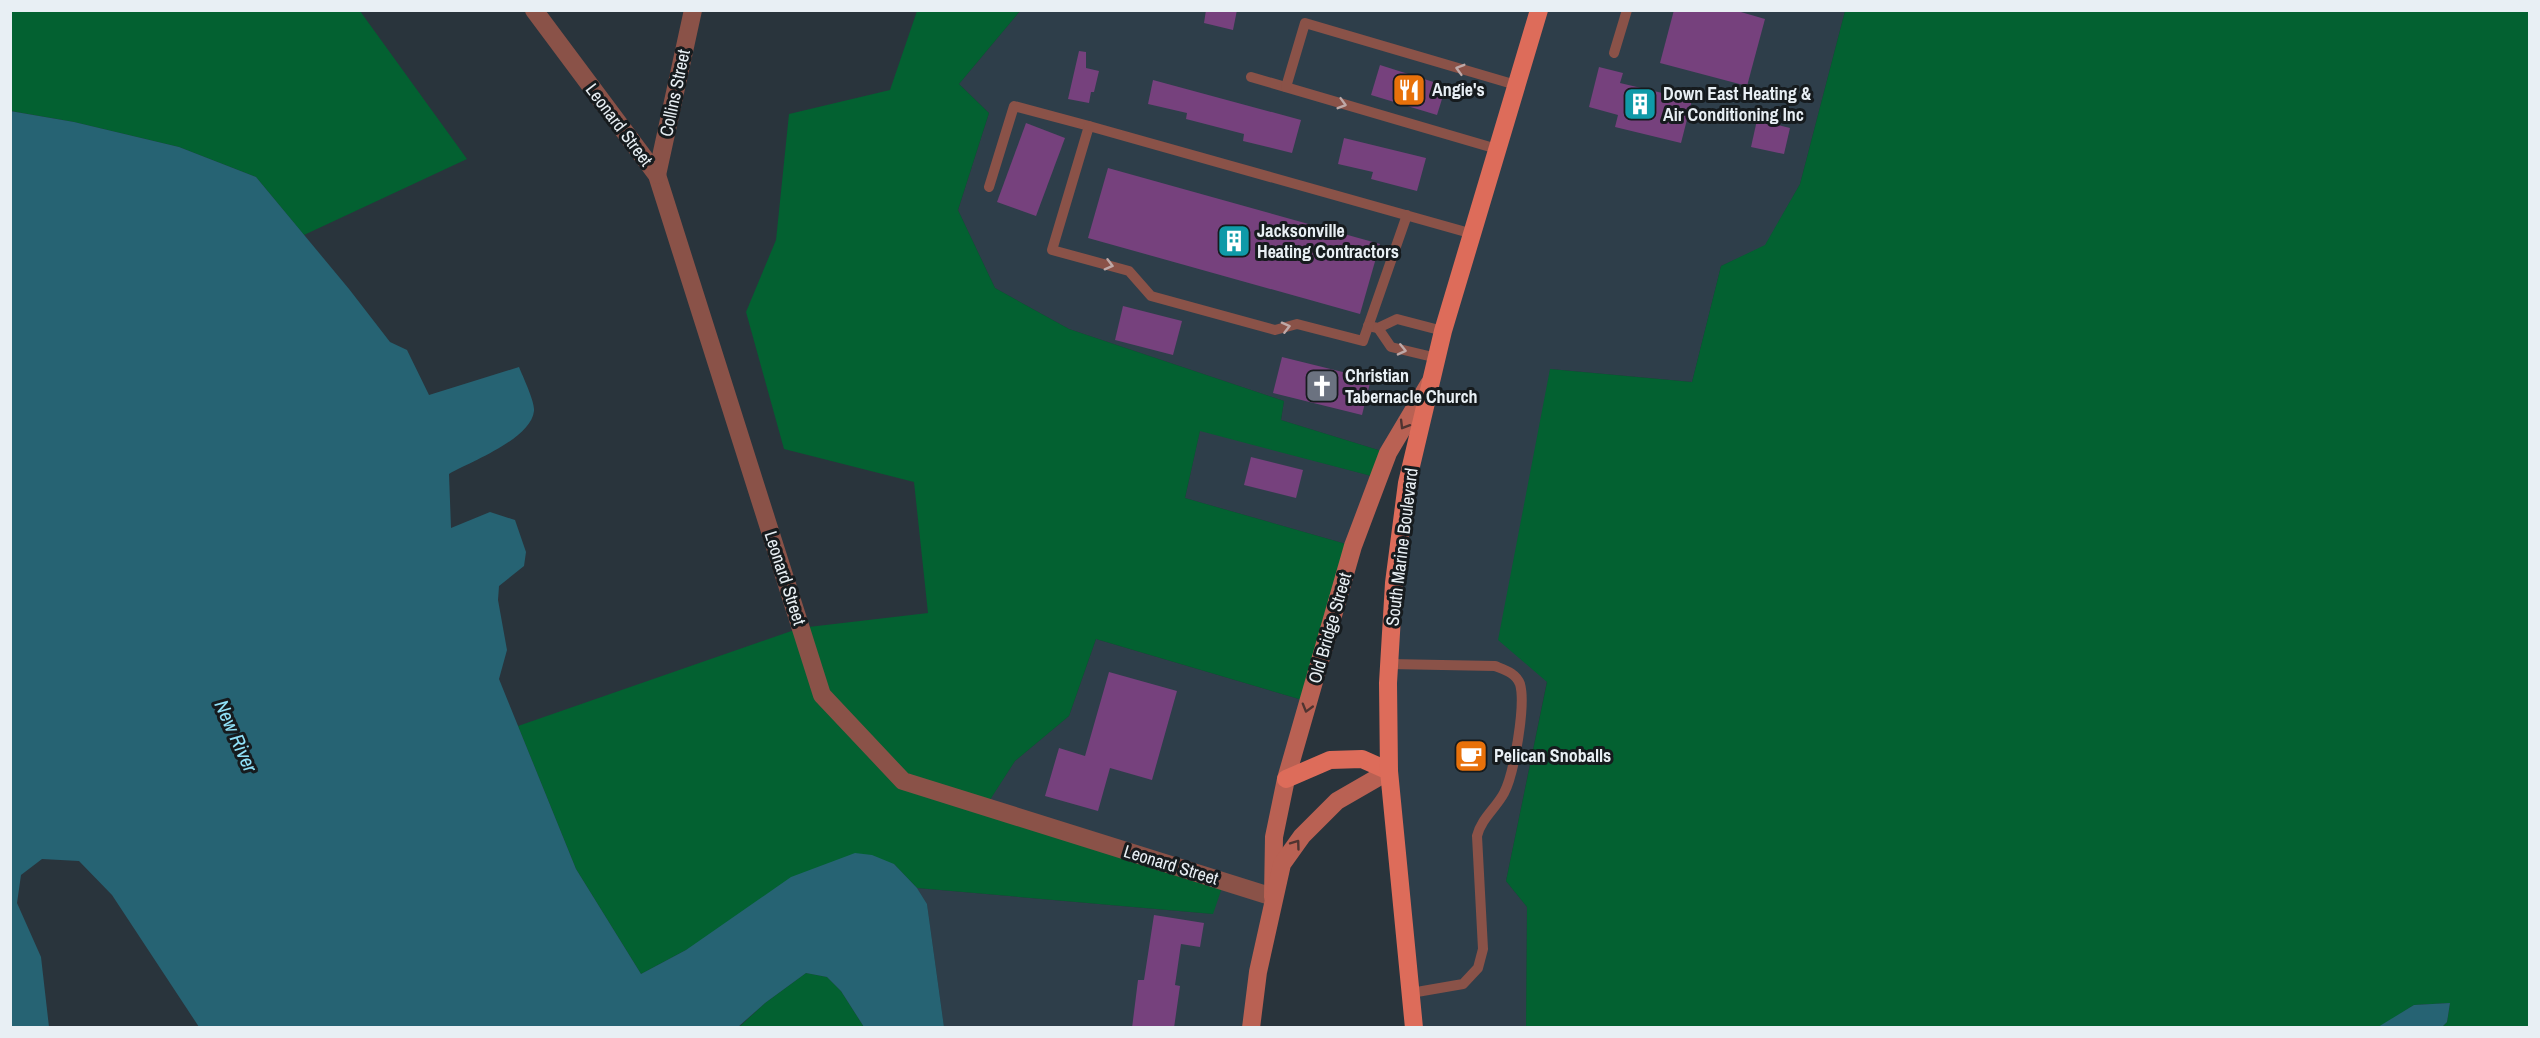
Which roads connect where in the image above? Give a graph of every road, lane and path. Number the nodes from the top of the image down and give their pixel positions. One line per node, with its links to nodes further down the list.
1 (534, 10): 11 (street, Leonard Street)
2 (693, 10): 11 (street, Collins Street)
3 (1539, 10): 7 (main road, South Marine Boulevard)
4 (1627, 10): 5 (lane)
5 (1614, 53)
6 (1251, 77): 8 (lane)
7 (1516, 85): 8 (lane, one-way to 8); 10 (main road, South Marine Boulevard)
8 (1286, 87): 10 (lane, one-way to 10)
9 (1089, 126): 12 (lane); 13 (lane); 15 (lane, one-way to 15)
10 (1497, 149): 14 (main road, South Marine Boulevard)
11 (657, 176): 21 (street, Leonard Street)
12 (989, 187)
13 (1407, 215): 14 (lane); 15 (lane)
14 (1473, 234): 16 (main road, South Marine Boulevard)
15 (1373, 327): 16 (lane); 17 (lane, one-way to 17)
16 (1443, 331): 17 (main road, South Marine Boulevard)
17 (1435, 366): 18 (main road, South Marine Boulevard); 20 (main road, Old Bridge Street, one-way to 20)
18 (1389, 664): 19 (main road, South Marine Boulevard); 22 (lane)
19 (1389, 771): 20 (main road); 21 (main road, Old Bridge Street, one-way to 19); 22 (main road, South Marine Boulevard)
20 (1286, 779): 21 (main road, Old Bridge Street)
21 (1273, 897): 23 (main road, Old Bridge Street)
22 (1411, 993): 24 (main road, South Marine Boulevard)
23 (1251, 1028)
24 (1414, 1028)

